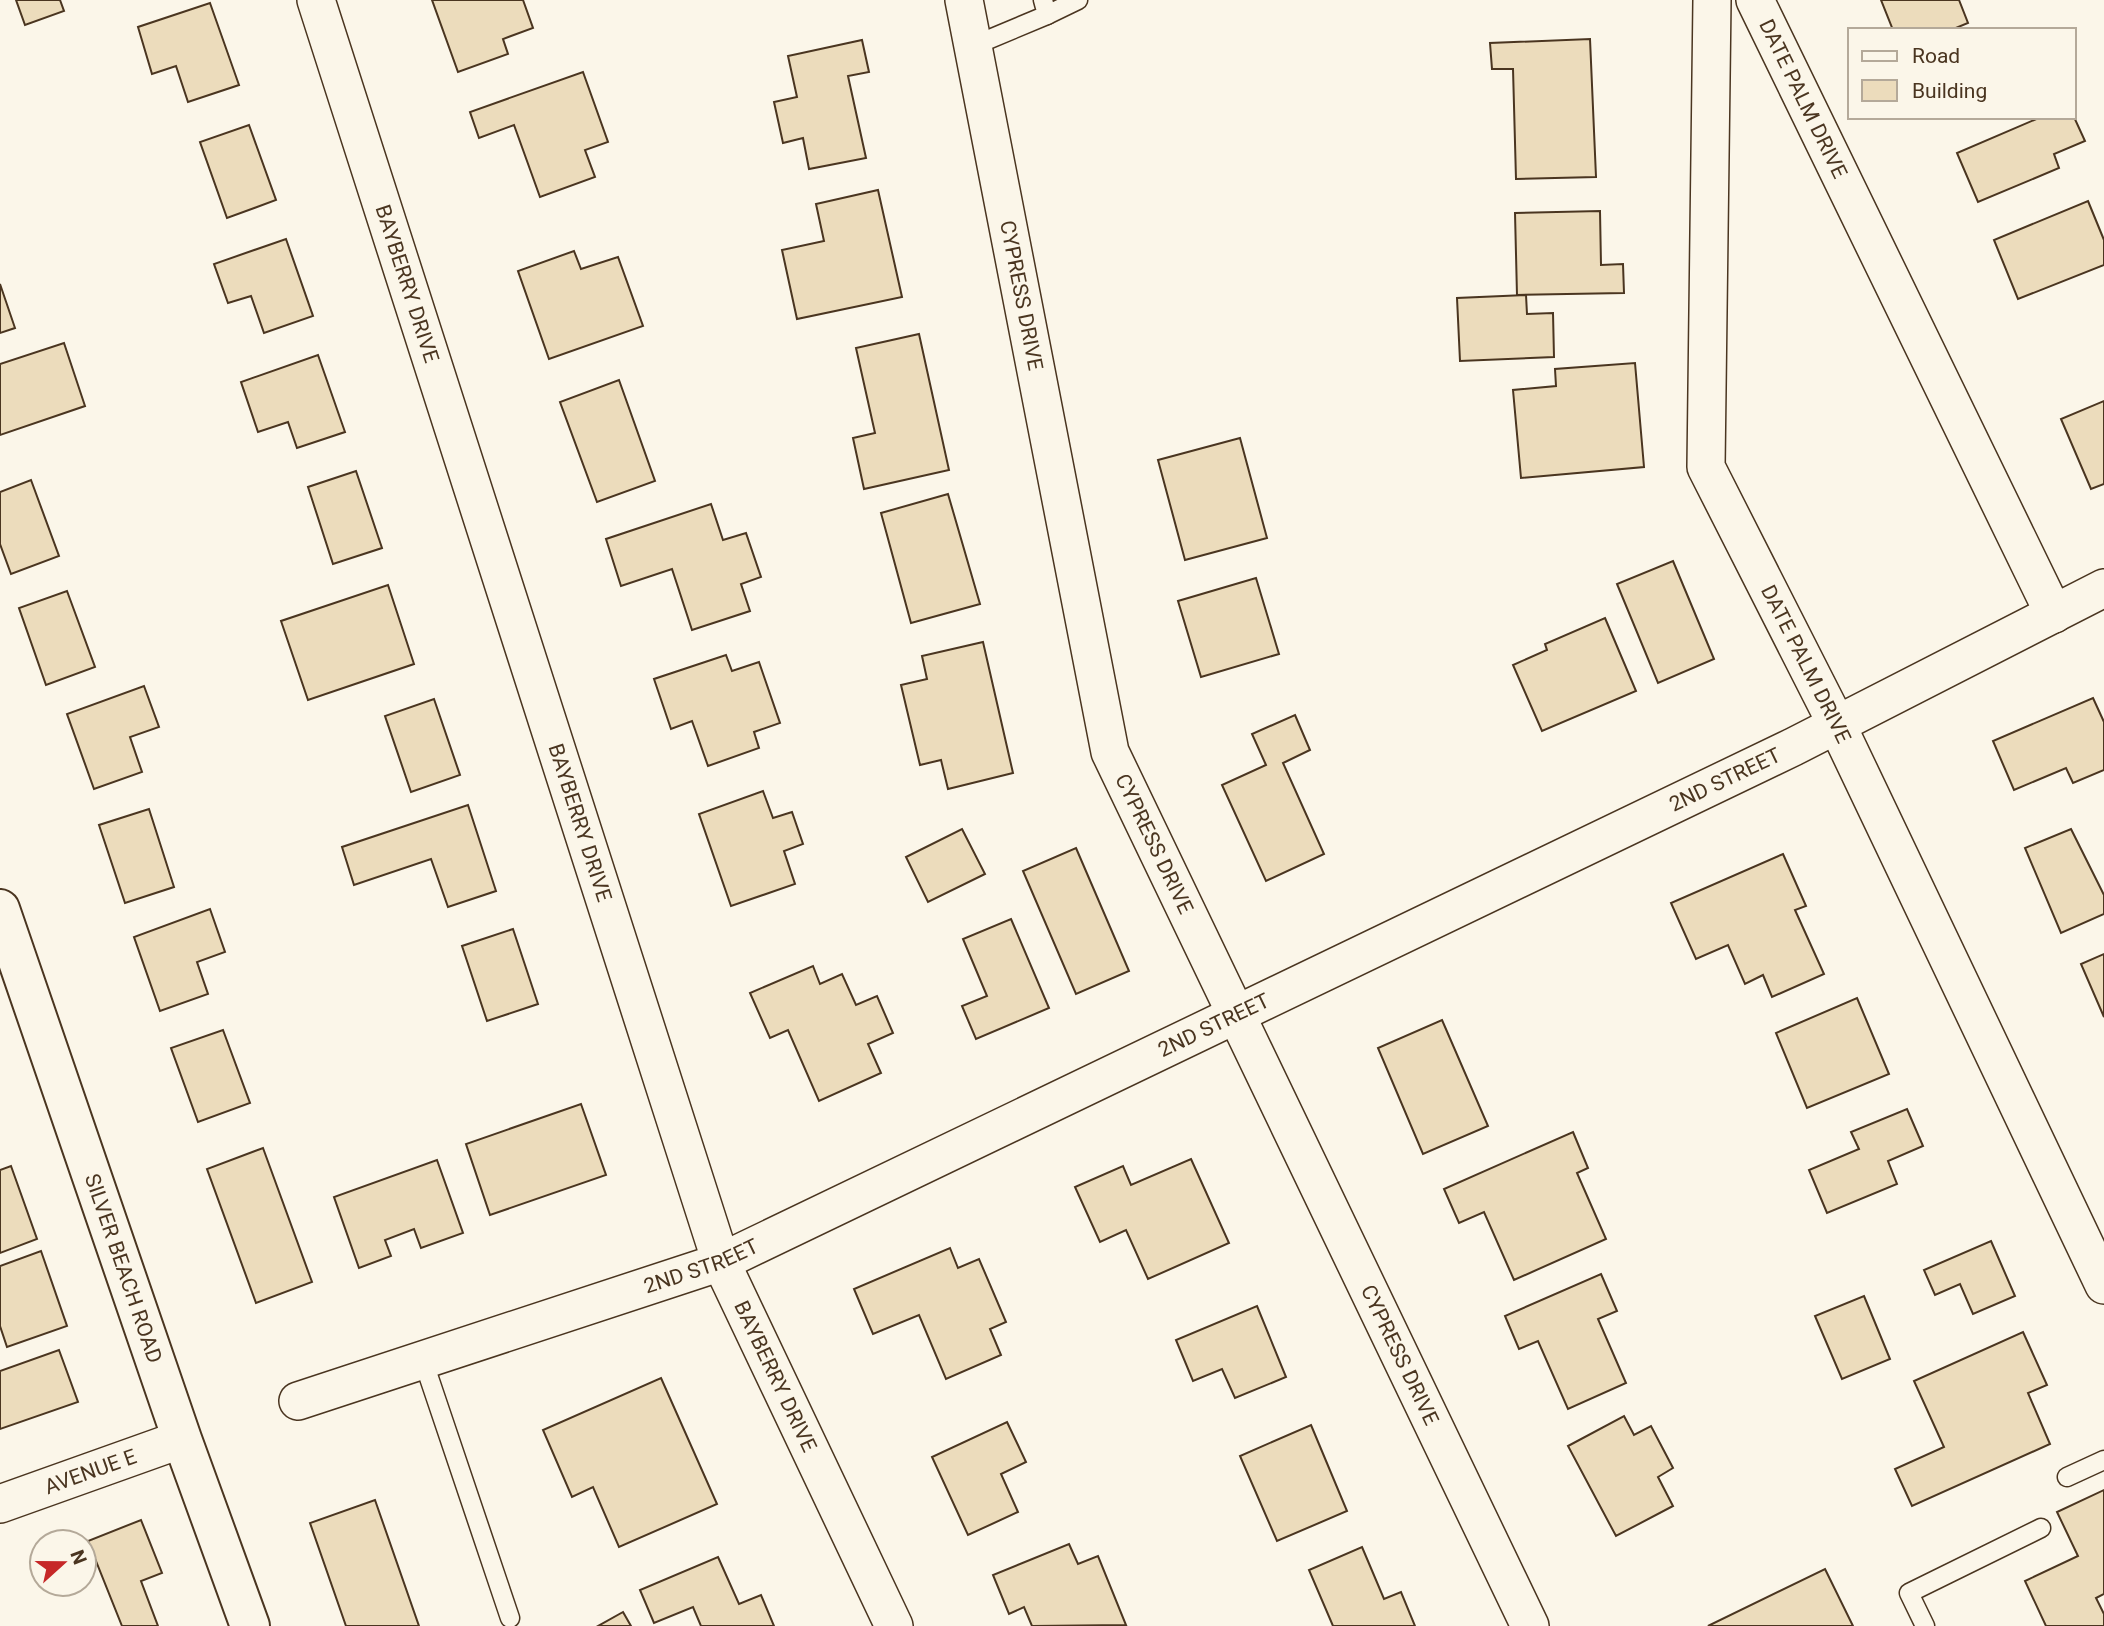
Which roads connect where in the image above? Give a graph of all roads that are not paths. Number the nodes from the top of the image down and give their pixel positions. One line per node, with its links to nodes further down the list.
1 (316, 0): 13 (street, BAYBERRY DRIVE)
2 (964, 0): 7 (street, CYPRESS DRIVE)
3 (1078, 0): 6 (lane)
4 (1712, 0): 10 (street, DATE PALM DRIVE)
5 (1755, 0): 9 (street, DATE PALM DRIVE)
6 (1045, 7): 7 (lane)
7 (973, 46): 12 (street, CYPRESS DRIVE)
8 (2104, 588): 9 (street, 2ND STREET)
9 (2054, 614): 10 (street, 2ND STREET)
10 (1837, 725): 12 (street, 2ND STREET); 14 (street, DATE PALM DRIVE)
11 (0, 909): 17 (street, SILVER BEACH ROAD)
12 (1236, 1015): 13 (street, 2ND STREET); 25 (street, CYPRESS DRIVE)
13 (721, 1262): 15 (street, 2ND STREET); 24 (street, BAYBERRY DRIVE)
14 (2104, 1285)
15 (423, 1360): 16 (street, 2ND STREET); 22 (lane)
16 (298, 1401)
17 (182, 1438): 20 (street, AVENUE E); 23 (street, SILVER BEACH ROAD)
18 (2104, 1460): 19 (lane)
19 (2067, 1477)
20 (0, 1504)
21 (2041, 1528): 26 (lane)
22 (510, 1618)
23 (250, 1626)
24 (894, 1626)
25 (1530, 1626)
26 (1925, 1626)

